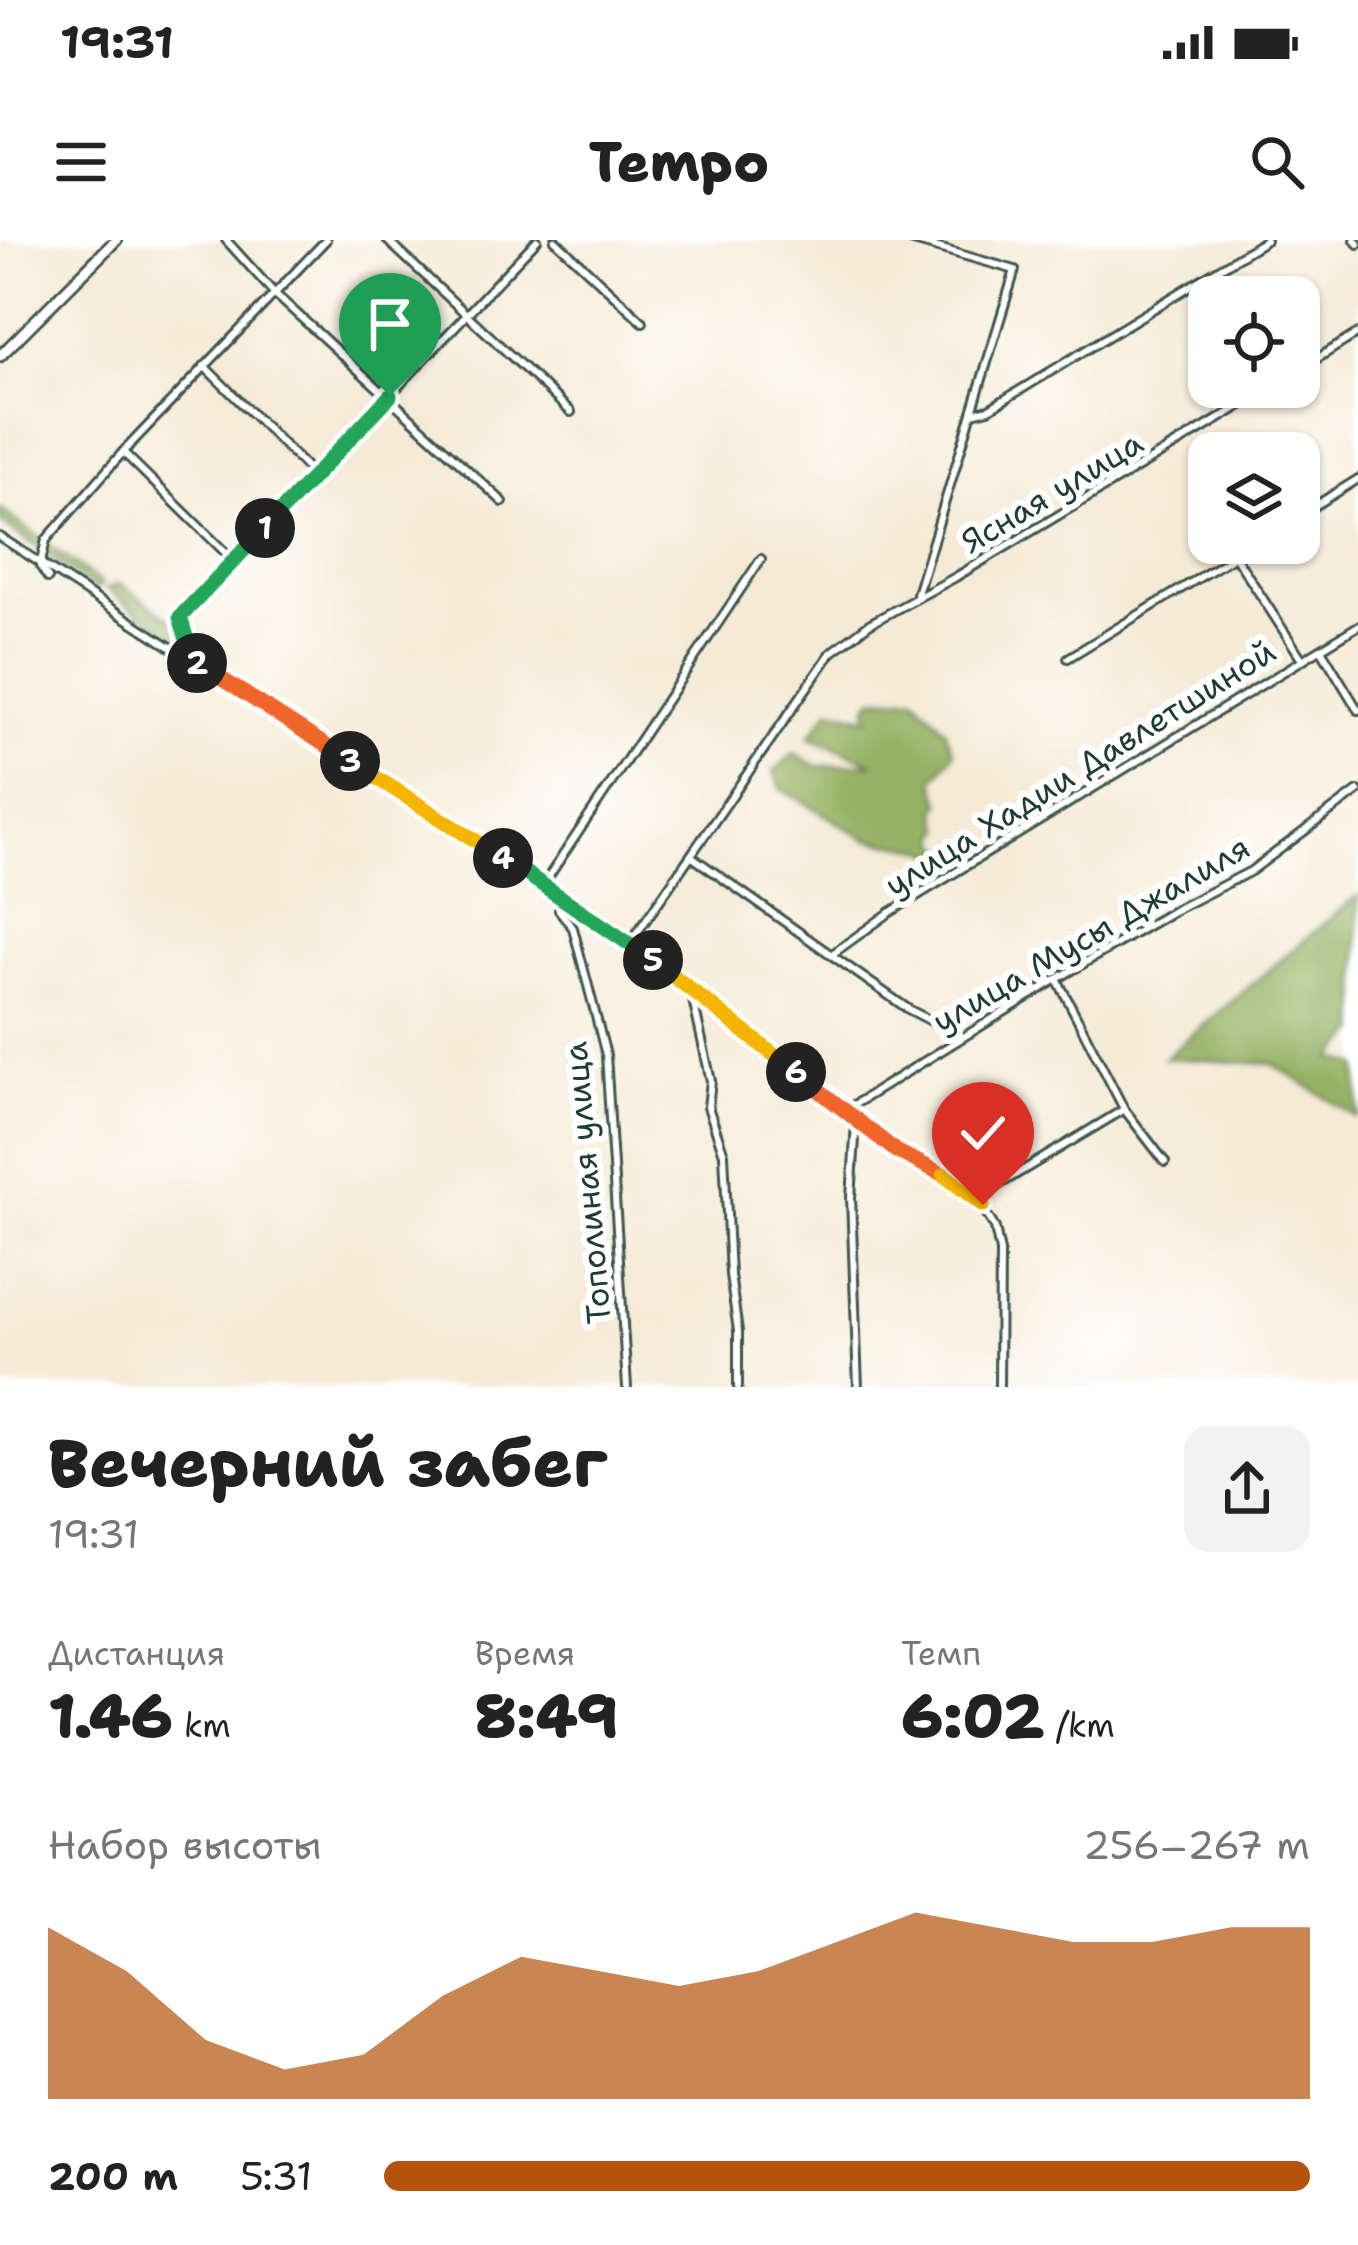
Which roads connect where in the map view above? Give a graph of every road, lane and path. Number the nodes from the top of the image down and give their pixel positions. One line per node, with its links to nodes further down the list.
1 (116, 240): 13 (street)
2 (226, 240): 9 (street)
3 (326, 240): 9 (street)
4 (387, 240): 10 (street)
5 (537, 240): 10 (street)
6 (556, 240): 11 (street)
7 (910, 240): 19 (street)
8 (1266, 240): 19 (street)
9 (274, 293): 15 (street); 16 (street)
10 (468, 313): 16 (street); 18 (street)
11 (643, 322)
12 (1358, 333): 14 (street)
13 (0, 356)
14 (1320, 357)
15 (204, 366): 20 (street); 21 (street)
16 (390, 396): 21 (street); 23 (street)
17 (1236, 408): 32 (street, Ясная улица)
18 (571, 412)
19 (972, 413): 32 (street)
20 (123, 452): 27 (street); 30 (street)
21 (314, 475): 27 (street)
22 (1358, 479): 24 (street)
23 (503, 502)
24 (1320, 503)
25 (0, 537): 30 (street)
26 (761, 559): 41 (street)
27 (234, 561): 35 (street)
28 (1222, 564): 36 (street)
29 (1240, 564): 37 (street)
30 (40, 566): 31 (street); 35 (street)
31 (48, 578)
32 (915, 597): 40 (street, Ясная улица)
33 (1358, 626): 34 (street, улица Хадии Давлетшиной)
34 (1321, 650): 37 (street, улица Хадии Давлетшиной); 38 (street)
35 (181, 652): 41 (street)
36 (1068, 658)
37 (1302, 660): 44 (street, улица Хадии Давлетшиной)
38 (1358, 710)
39 (1358, 791): 45 (street, улица Мусы Джалиля)
40 (691, 856): 43 (street, Ясная улица); 44 (street)
41 (544, 885): 43 (street)
42 (559, 910): 53 (street, Тополиная улица)
43 (630, 944): 46 (street)
44 (831, 955): 47 (street)
45 (1058, 979): 47 (street, улица Мусы Джалиля); 48 (street)
46 (690, 987): 49 (street); 54 (street)
47 (962, 1036): 49 (street, улица Мусы Джалиля)
48 (1124, 1109): 51 (street); 52 (street)
49 (844, 1111): 50 (street)
50 (856, 1123): 52 (street); 55 (street)
51 (1165, 1162)
52 (977, 1198): 56 (street)
53 (627, 1387)
54 (738, 1387)
55 (857, 1387)
56 (999, 1387)

